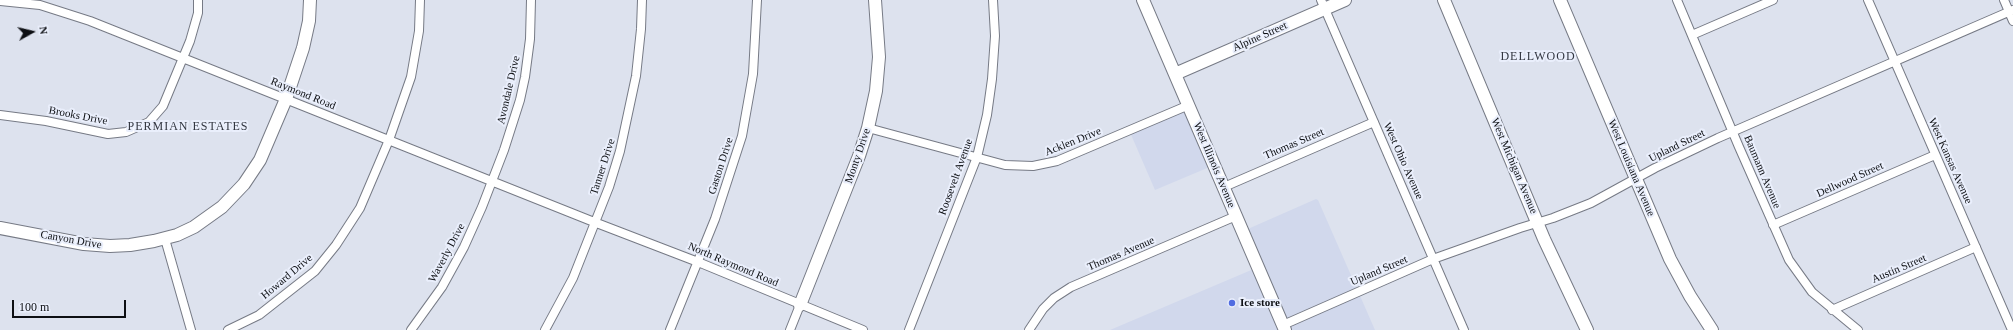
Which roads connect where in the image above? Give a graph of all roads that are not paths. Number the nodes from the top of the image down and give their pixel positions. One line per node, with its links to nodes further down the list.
1 (0, 0): 22 (street, Raymond Road)
2 (198, 0): 22 (street, Brooks Drive)
3 (310, 0): 25 (street, Canyon Drive)
4 (420, 0): 31 (street, Howard Drive)
5 (531, 0): 35 (street, Avondale Drive)
6 (642, 0): 38 (street, Tanner Drive)
7 (758, 0): 45 (street, Gaston Drive)
8 (875, 0): 29 (street, Monty Drive)
9 (992, 0): 33 (street, Roosevelt Avenue)
10 (1143, 0): 24 (street, West Illinois Avenue)
11 (1345, 0): 18 (street, Alpine Street)
12 (1444, 0): 39 (street, West Michigan Avenue)
13 (1560, 0): 34 (street, West Louisiana Avenue)
14 (1677, 0): 21 (street, Baumann Avenue)
15 (1773, 0): 21 (street)
16 (1868, 0): 23 (street, West Kansas Avenue)
17 (2004, 0): 19 (street)
18 (1322, 4): 24 (street, Alpine Street); 28 (street, West Ohio Avenue)
19 (2011, 11): 20 (street); 23 (street, Upland Street)
20 (2013, 21)
21 (1692, 35): 30 (street, Baumann Avenue)
22 (183, 58): 25 (street, Raymond Road); 27 (street, Brooks Drive)
23 (1895, 62): 30 (street, Upland Street); 32 (street, West Kansas Avenue)
24 (1175, 74): 26 (street, West Illinois Avenue)
25 (286, 98): 31 (street, Raymond Road); 42 (street, Canyon Drive)
26 (1189, 105): 33 (street, Acklen Drive); 36 (street, West Illinois Avenue)
27 (0, 115)
28 (1374, 122): 36 (street, Thomas Street); 44 (street, West Ohio Avenue)
29 (868, 128): 33 (street, Acklen Drive); 46 (street, Monty Drive)
30 (1733, 132): 34 (street, Upland Street); 40 (street, Baumann Avenue)
31 (389, 140): 35 (street, Raymond Road); 50 (street, Howard Drive)
32 (1935, 155): 40 (street, Dellwood Street); 43 (street, West Kansas Avenue)
33 (977, 157): 56 (street, Roosevelt Avenue)
34 (1635, 179): 39 (street, Upland Street); 60 (street, West Louisiana Avenue)
35 (492, 180): 38 (street, Raymond Road); 51 (street, Waverly Drive)
36 (1224, 187): 37 (street, West Illinois Avenue)
37 (1236, 216): 48 (street, West Illinois Avenue); 57 (street, Thomas Avenue)
38 (594, 222): 45 (street, North Raymond Road); 52 (street, Tanner Drive)
39 (1538, 223): 44 (street, Upland Street); 59 (street, West Michigan Avenue)
40 (1773, 225): 47 (street, Baumann Avenue)
41 (0, 228): 42 (street, Canyon Drive)
42 (165, 239): 49 (street)
43 (1976, 247): 47 (street, Austin Street); 62 (street, West Kansas Avenue)
44 (1434, 259): 48 (street, Upland Street); 58 (street, West Ohio Avenue)
45 (698, 262): 46 (street, North Raymond Road); 53 (street, Gaston Drive)
46 (800, 305): 54 (street); 55 (street, North Raymond Road)
47 (1832, 310): 61 (street, Baumann Avenue)
48 (1284, 328)
49 (191, 330)
50 (228, 330)
51 (411, 330)
52 (545, 330)
53 (670, 330)
54 (790, 330)
55 (863, 330)
56 (909, 330)
57 (1029, 330)
58 (1464, 330)
59 (1587, 330)
60 (1712, 330)
61 (1858, 330)
62 (2012, 330)

